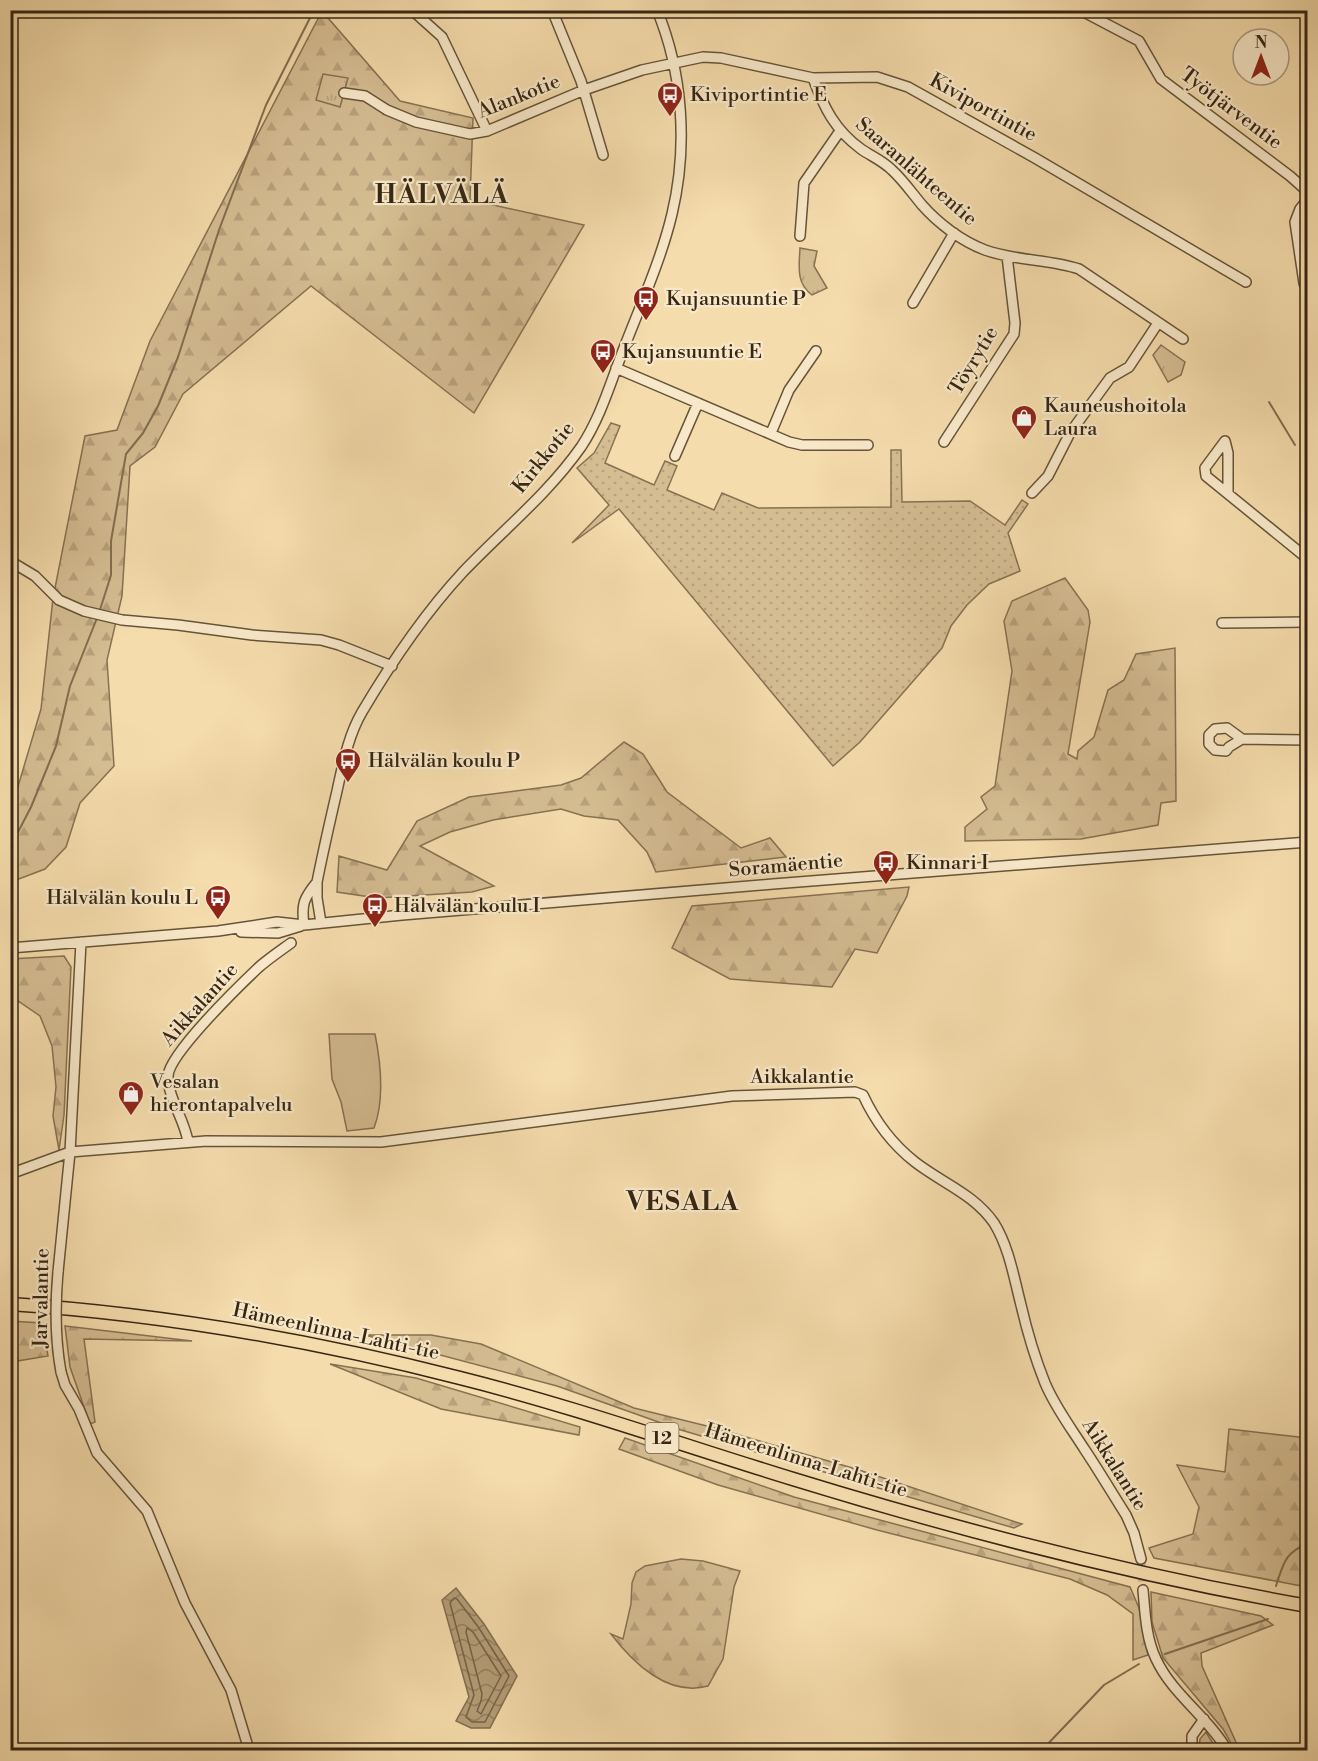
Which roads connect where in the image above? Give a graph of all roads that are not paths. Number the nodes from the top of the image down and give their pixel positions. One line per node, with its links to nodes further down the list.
1 (412, 10): 9 (street)
2 (552, 10): 7 (street)
3 (657, 10): 5 (street, Kirkkotie)
4 (1080, 10): 12 (street, Työtjärventie)
5 (673, 62): 6 (street, Kiviportintie); 7 (street, Alankotie); 23 (street, Kirkkotie)
6 (813, 78): 10 (street, Saaranlähteentie); 17 (street, Kiviportintie)
7 (584, 90): 9 (street, Alankotie); 11 (street)
8 (344, 93): 9 (street, Alankotie)
9 (488, 131)
10 (840, 131): 14 (street, Saaranlähteentie); 15 (street)
11 (603, 155)
12 (1308, 192)
13 (1308, 199): 18 (street)
14 (954, 233): 16 (street, Saaranlähteentie); 19 (street)
15 (800, 236)
16 (1008, 256): 20 (street, Saaranlähteentie); 26 (street, Töyrytie)
17 (1246, 282)
18 (1308, 291)
19 (913, 303)
20 (1158, 323): 21 (street, Saaranlähteentie); 30 (street)
21 (1183, 339)
22 (816, 351): 25 (street)
23 (615, 368): 24 (street); 35 (street, Kirkkotie)
24 (698, 403): 25 (street); 28 (street)
25 (771, 434): 27 (street)
26 (944, 442)
27 (868, 445)
28 (675, 456)
29 (1228, 492): 29 (street); 31 (street)
30 (1032, 493)
31 (1308, 559)
32 (10, 561): 35 (street)
33 (1308, 622): 34 (street)
34 (1222, 623)
35 (392, 666): 39 (street, Kirkkotie)
36 (1242, 739): 37 (street)
37 (1308, 740)
38 (1308, 842): 40 (street, Soramäentie)
39 (317, 882): 40 (street, Kirkkotie); 41 (street, Kirkkotie)
40 (321, 923): 41 (street, Soramäentie)
41 (304, 925): 42 (street, Soramäentie)
42 (81, 942): 44 (street, Soramäentie); 46 (street, Jarvalantie)
43 (291, 943): 45 (street, Aikkalantie)
44 (10, 948)
45 (188, 1142): 46 (street, Aikkalantie); 49 (street, Aikkalantie)
46 (70, 1152): 47 (street, Aikkalantie); 53 (street, Jarvalantie, bridge)
47 (10, 1174)
48 (10, 1304): 51 (highway, Hämeenlinna-Lahti-tie / 12)
49 (1141, 1559)
50 (1143, 1590): 52 (street)
51 (1308, 1606)
52 (1204, 1719): 54 (street); 55 (street)
53 (249, 1750)
54 (1192, 1750)
55 (1227, 1750)

